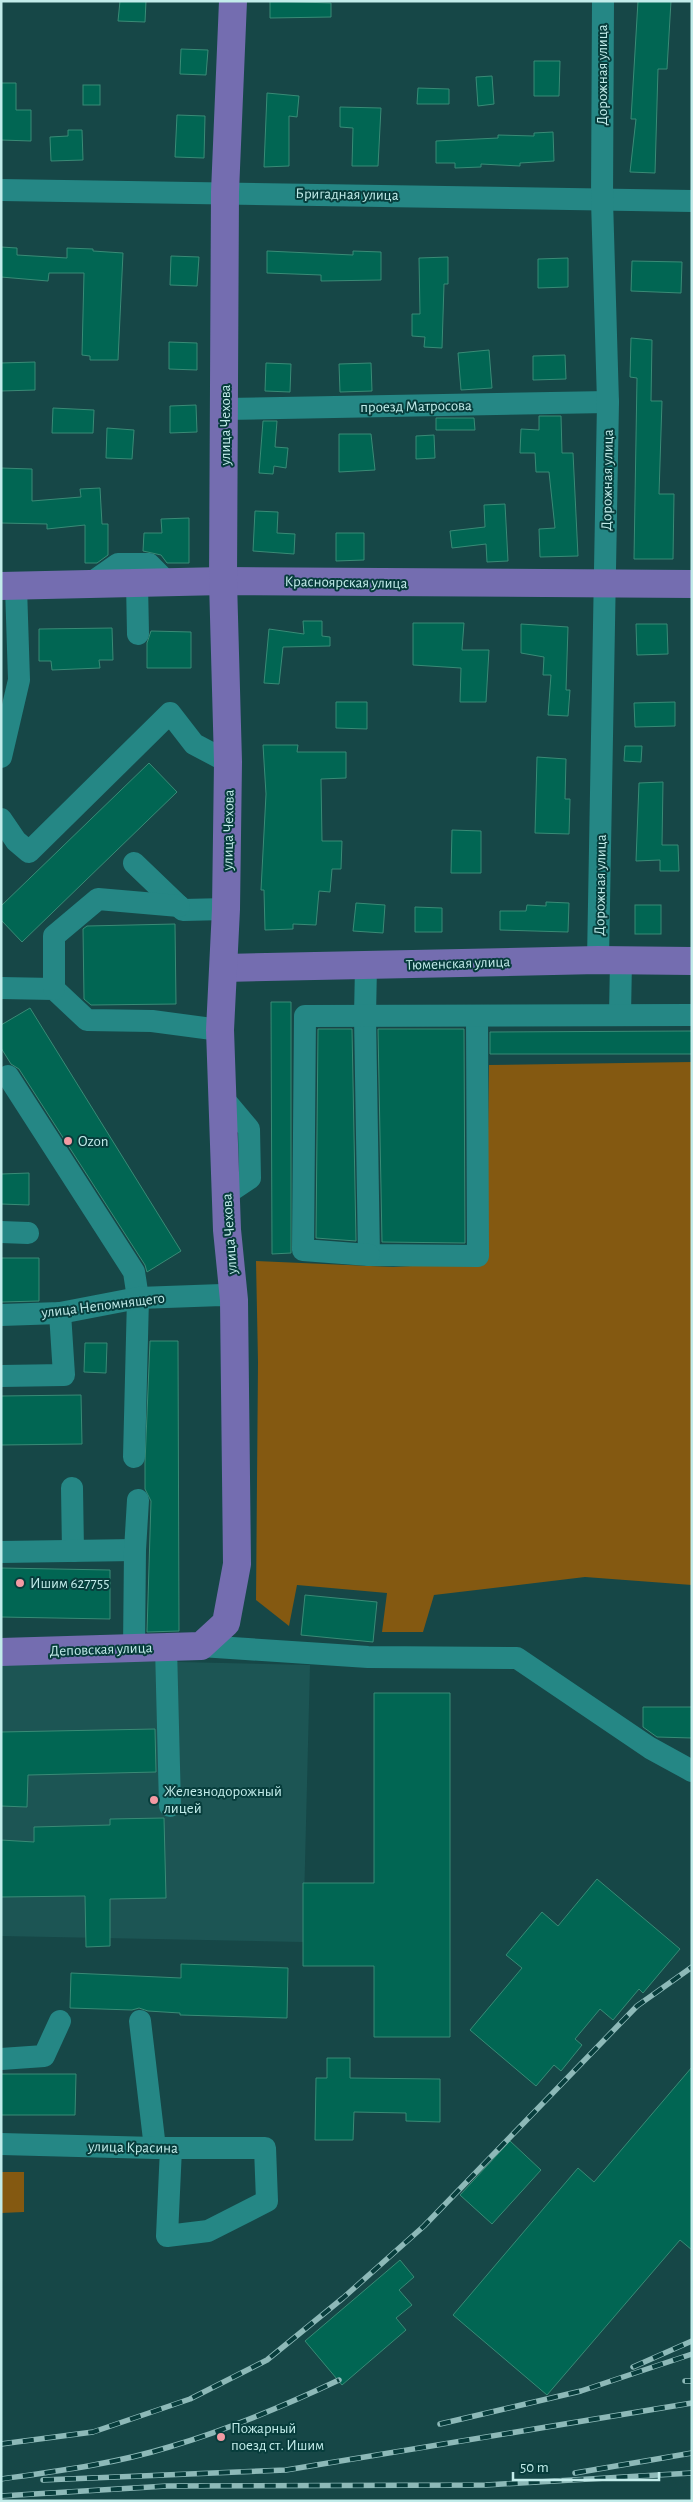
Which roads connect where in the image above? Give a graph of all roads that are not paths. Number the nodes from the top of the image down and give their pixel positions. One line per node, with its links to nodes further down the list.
1 (233, 1): 4 (main road, улица Чехова)
2 (603, 1): 5 (street, Дорожная улица)
3 (1, 190): 4 (street, Бригадная улица)
4 (225, 192): 5 (street, Бригадная улица); 8 (main road, улица Чехова)
5 (602, 200): 6 (street, Бригадная улица); 7 (street, Дорожная улица)
6 (692, 201)
7 (608, 402): 8 (street, проезд Матросова); 14 (street, Дорожная улица)
8 (225, 409): 9 (main road, улица Чехова)
9 (223, 581): 10 (main road, Красноярская улица); 14 (main road, Красноярская улица); 18 (main road, улица Чехова)
10 (167, 582): 11 (main road, Красноярская улица); 12 (street)
11 (137, 583): 12 (main road, Красноярская улица); 16 (street)
12 (88, 584): 15 (main road, Красноярская улица)
13 (692, 584): 14 (main road, Красноярская улица)
14 (605, 585): 23 (street, Дорожная улица)
15 (9, 586): 17 (street)
16 (138, 634)
17 (1, 758)
18 (228, 762): 19 (street); 22 (main road, улица Чехова)
19 (1, 819)
20 (134, 863): 21 (street)
21 (179, 906): 22 (street); 28 (street)
22 (226, 909): 26 (main road, улица Чехова)
23 (610, 960): 24 (main road, Тюменская улица); 25 (main road, Тюменская улица); 29 (street, Дорожная улица)
24 (692, 961)
25 (366, 966): 26 (main road, Тюменская улица); 31 (street)
26 (224, 968): 33 (main road, улица Чехова)
27 (1, 988): 28 (street)
28 (54, 989): 33 (street)
29 (620, 1015): 30 (street); 32 (street)
30 (692, 1015)
31 (365, 1016): 32 (street); 37 (street); 37 (street)
32 (477, 1017): 37 (street)
33 (220, 1030): 39 (main road, улица Чехова)
34 (8, 1076): 38 (street)
35 (1, 1232): 36 (street)
36 (28, 1233)
37 (370, 1255)
38 (138, 1298): 39 (street, улица Непомнящего); 40 (street, улица Непомнящего); 43 (street)
39 (234, 1300): 49 (main road, улица Чехова)
40 (60, 1313): 41 (street, улица Непомнящего); 42 (street)
41 (1, 1315)
42 (1, 1376)
43 (134, 1457)
44 (72, 1488): 47 (street)
45 (138, 1500): 46 (street)
46 (134, 1550): 47 (street); 51 (street)
47 (73, 1551): 48 (street)
48 (1, 1552)
49 (201, 1646): 50 (main road, Деповская улица); 53 (street)
50 (166, 1647): 51 (main road, Деповская улица); 54 (street)
51 (134, 1648): 52 (main road, Деповская улица)
52 (1, 1652)
53 (692, 1771)
54 (170, 1806)
55 (60, 2021): 57 (street)
56 (140, 2021): 59 (street)
57 (1, 2059)
58 (1, 2144): 59 (street, улица Красина)
59 (163, 2148): 59 (street, улица Красина)

